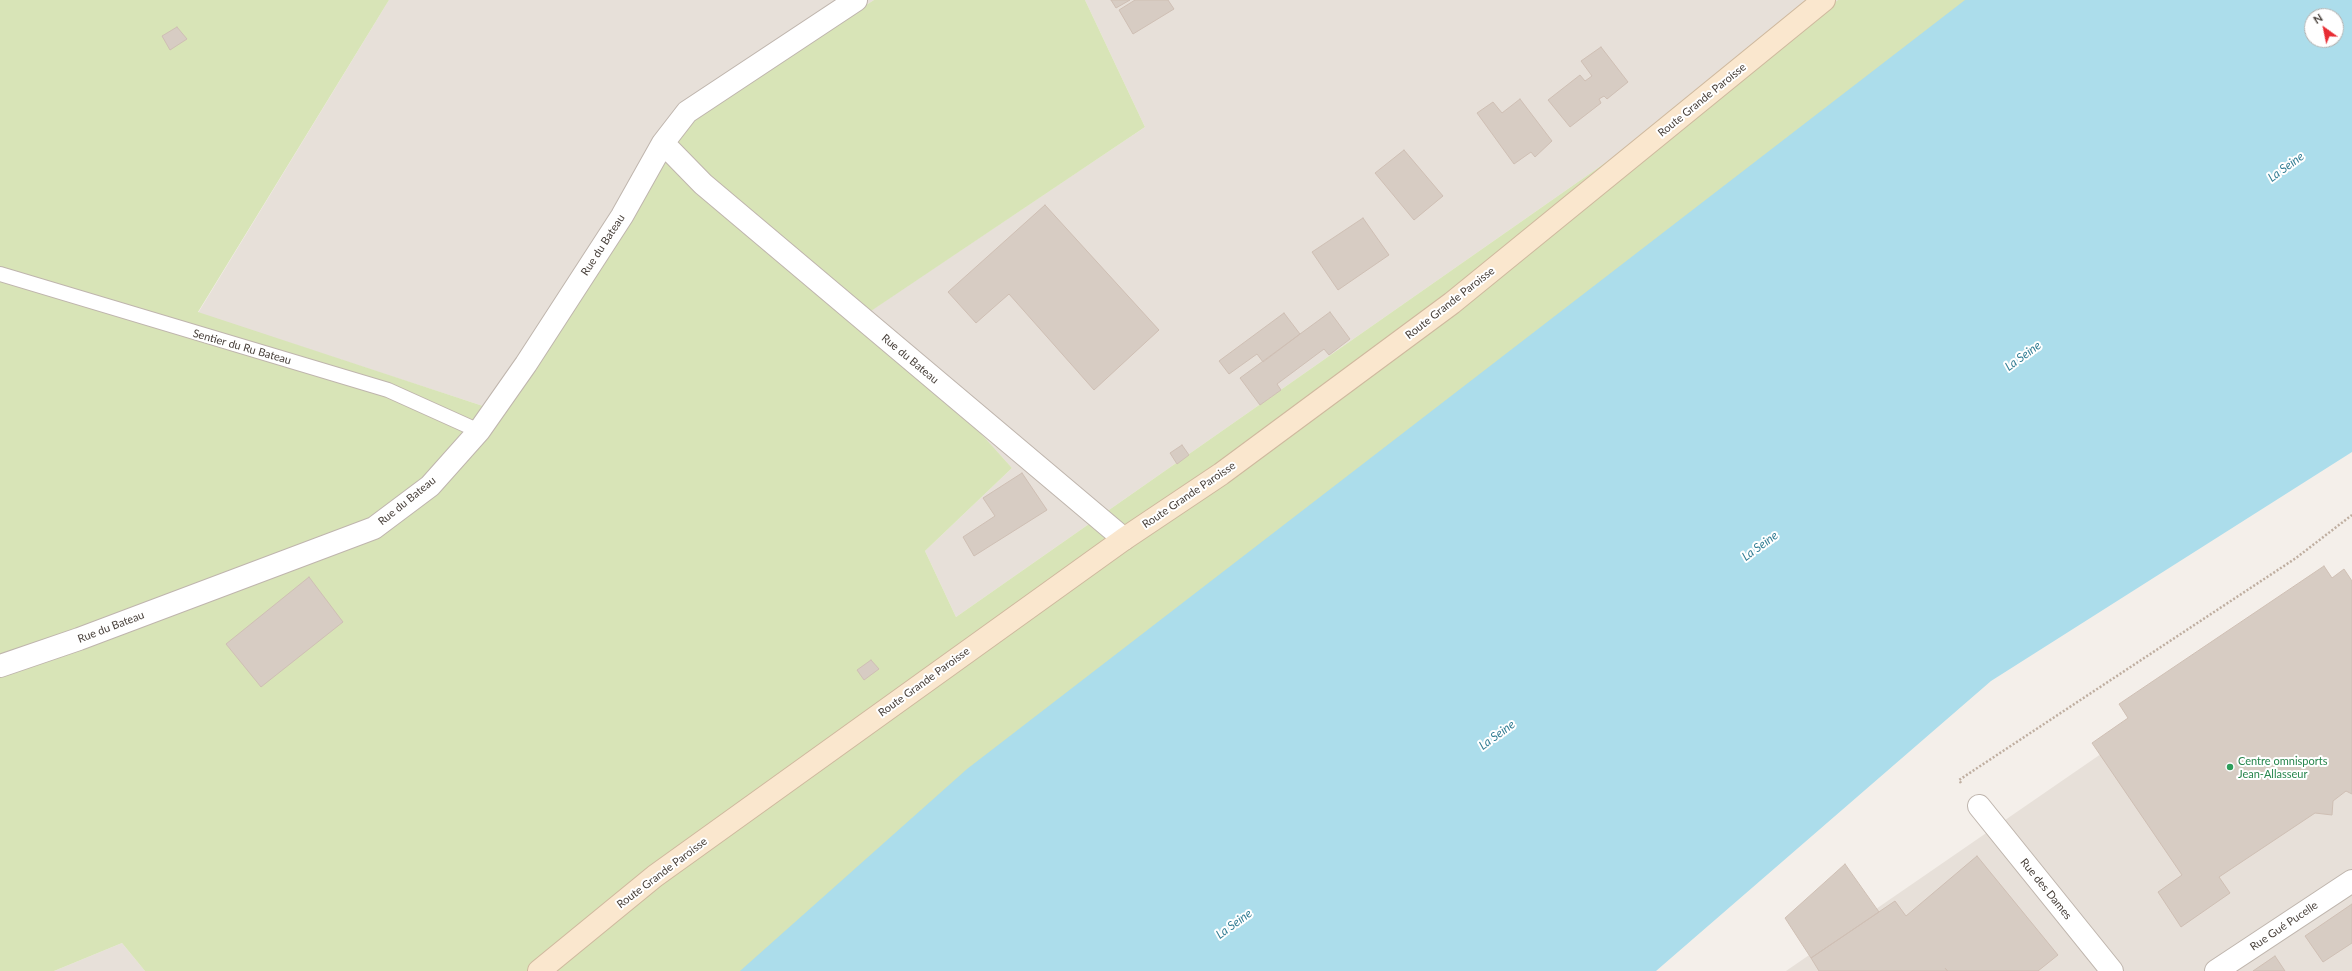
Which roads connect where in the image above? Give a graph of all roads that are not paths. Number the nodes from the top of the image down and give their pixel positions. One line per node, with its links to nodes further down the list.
1 (856, 0): 3 (street, Rue du Bateau)
2 (1824, 0): 6 (main road, Route Grande Paroisse)
3 (663, 143): 5 (street, Rue du Bateau); 6 (street, Rue du Bateau)
4 (0, 274): 5 (lane, Sentier du Ru Bateau)
5 (479, 431): 7 (street, Rue du Bateau)
6 (1124, 539): 10 (main road, Route Grande Paroisse)
7 (0, 666)
8 (1979, 806): 11 (street, Rue des Dames)
9 (2352, 881): 12 (street, Rue Gué Pucelle)
10 (539, 971)
11 (2112, 971)
12 (2216, 971)

